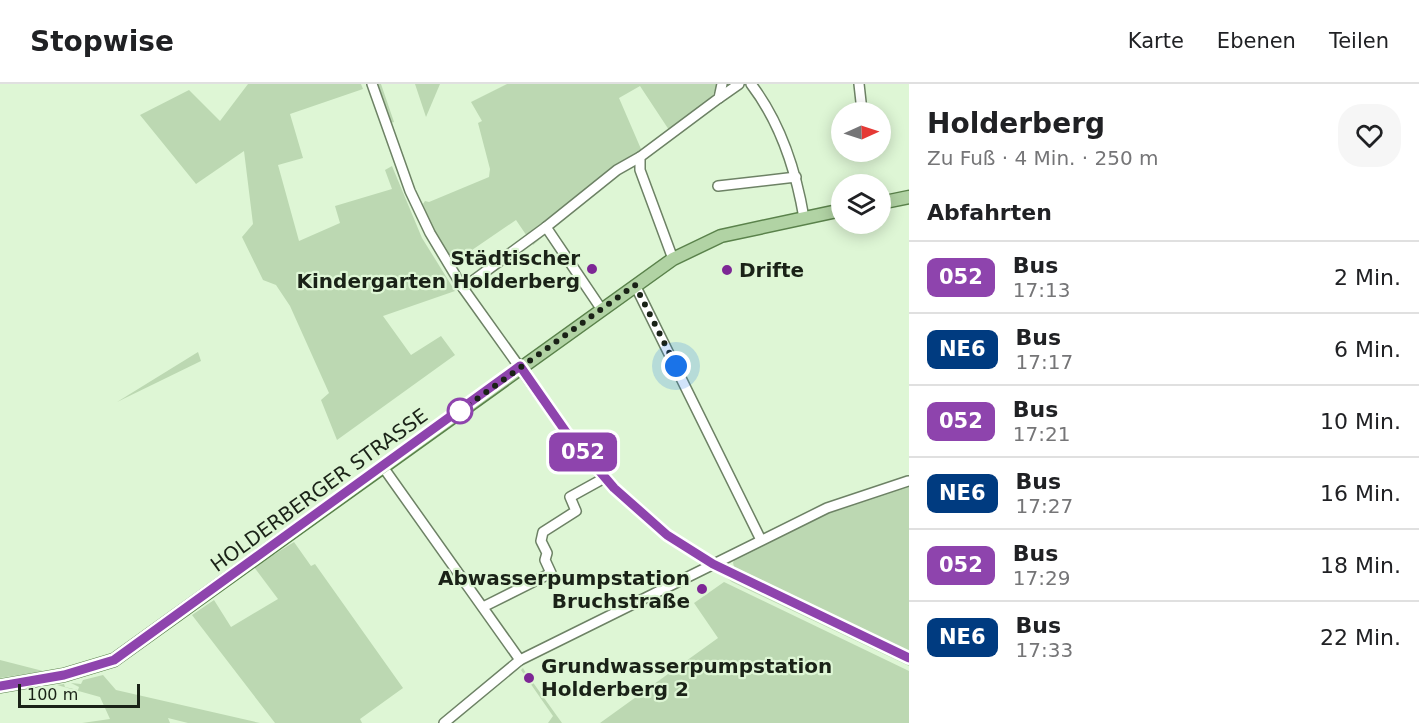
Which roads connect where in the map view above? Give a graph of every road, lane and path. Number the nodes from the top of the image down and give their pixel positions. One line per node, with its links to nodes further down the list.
1 (372, 84): 18 (street)
2 (722, 84): 6 (street)
3 (739, 84): 6 (street)
4 (751, 84): 9 (street)
5 (859, 84): 7 (street)
6 (719, 98): 8 (street)
7 (861, 102)
8 (640, 157): 15 (street); 16 (street)
9 (796, 177): 10 (street); 14 (street)
10 (718, 186)
11 (909, 197): 12 (main road)
12 (891, 201)
13 (831, 212): 14 (main road, HOLDERBERGER STRASSE)
14 (804, 218): 16 (main road, HOLDERBERGER STRASSE)
15 (546, 227): 18 (street); 19 (street)
16 (673, 259): 17 (main road, HOLDERBERGER STRASSE)
17 (635, 285): 19 (main road, HOLDERBERGER STRASSE); 24 (street)
18 (463, 288): 20 (street)
19 (602, 310): 20 (main road, HOLDERBERGER STRASSE)
20 (520, 366): 21 (main road, HOLDERBERGER STRASSE); 25 (street)
21 (383, 467): 26 (street); 29 (main road, HOLDERBERGER STRASSE)
22 (599, 481): 26 (street)
23 (908, 481): 24 (street)
24 (760, 538): 25 (street)
25 (713, 564): 27 (street); 28 (street)
26 (483, 607): 28 (street)
27 (909, 658)
28 (520, 660): 30 (street)
29 (0, 686)
30 (444, 723)

